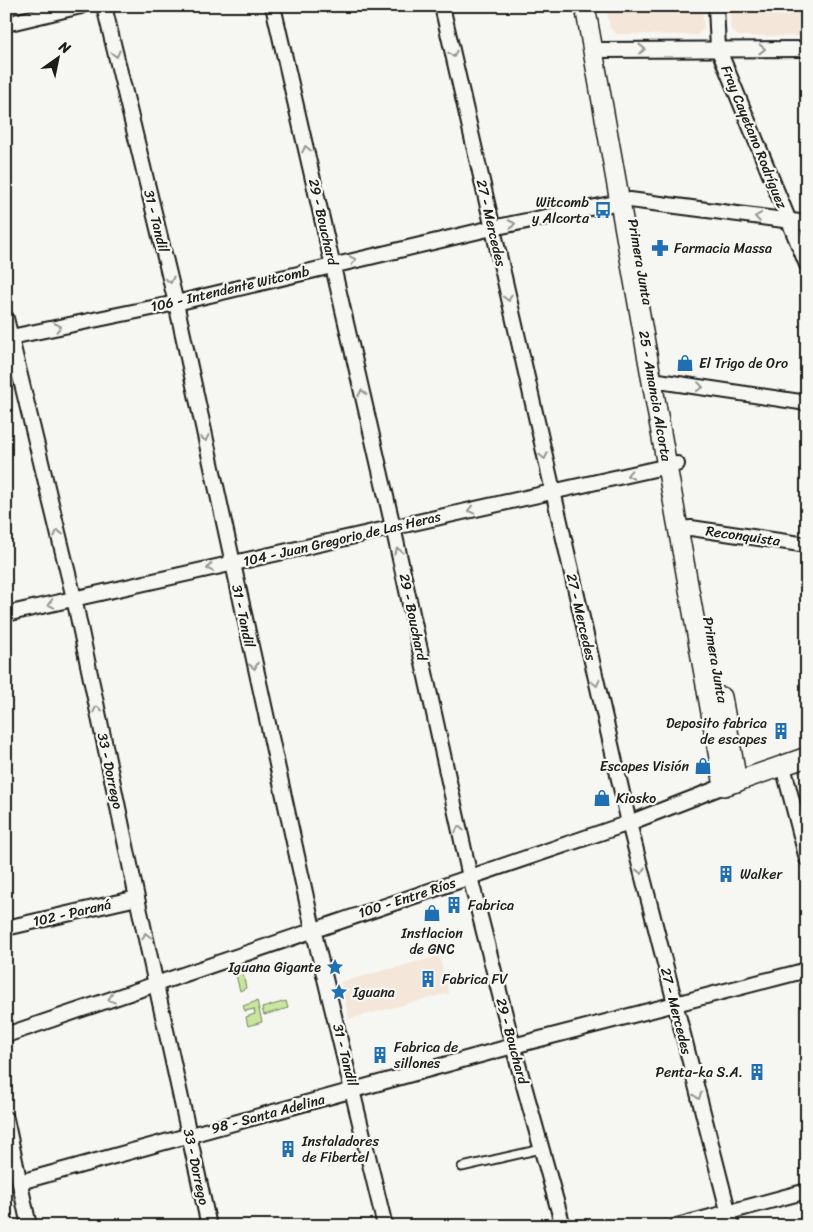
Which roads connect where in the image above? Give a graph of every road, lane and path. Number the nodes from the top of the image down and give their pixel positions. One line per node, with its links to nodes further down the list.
1 (81, 6): 8 (street)
2 (104, 6): 18 (street, 31 - Tandil, one-way to 18)
3 (273, 6): 16 (street, 29 - Bouchard, one-way to 3)
4 (442, 6): 15 (street, 27 - Mercedes, one-way to 15)
5 (585, 6): 11 (main road)
6 (596, 6): 11 (main road, Primera Junta)
7 (716, 6): 9 (street, Fray Cayetano Rodríguez)
8 (6, 24)
9 (718, 48): 10 (street, one-way to 10); 11 (street, one-way to 9); 13 (street, Fray Cayetano Rodríguez)
10 (807, 49)
11 (598, 50): 12 (main road, Primera Junta)
12 (625, 201): 13 (street, 106 - Intendente Witcomb, one-way to 12); 15 (street, 106 - Intendente Witcomb, one-way to 12); 21 (main road, Primera Junta)
13 (788, 221): 14 (street, 106 - Intendente Witcomb); 17 (street, Fray Cayetano Rodríguez)
14 (807, 223)
15 (492, 228): 16 (street, 106 - Intendente Witcomb, one-way to 15); 24 (street, 27 - Mercedes, one-way to 24)
16 (333, 264): 18 (street, 106 - Intendente Witcomb); 25 (street, 29 - Bouchard, one-way to 16)
17 (807, 265)
18 (176, 302): 20 (street, 106 - Intendente Witcomb, one-way to 18); 28 (street, 31 - Tandil, one-way to 28)
19 (6, 318): 20 (street, 33 - Dorrego)
20 (8, 338): 29 (street, 33 - Dorrego, one-way to 20)
21 (657, 381): 22 (street, one-way to 22); 23 (main road, Primera Junta)
22 (807, 403)
23 (672, 465): 24 (street, 104 - Juan Gregorio de Las Heras, one-way to 24); 26 (main road, Primera Junta)
24 (552, 492): 25 (street, 104 - Juan Gregorio de Las Heras, one-way to 25); 34 (street, 27 - Mercedes, one-way to 34)
25 (393, 527): 28 (street, 104 - Juan Gregorio de Las Heras); 36 (street, 29 - Bouchard, one-way to 25)
26 (685, 529): 27 (street, Reconquista); 33 (main road, Primera Junta)
27 (807, 545)
28 (232, 564): 29 (street, 104 - Juan Gregorio de Las Heras, one-way to 29); 39 (street, 31 - Tandil, one-way to 39)
29 (74, 598): 30 (street, 104 - Juan Gregorio de Las Heras, one-way to 30); 37 (street, 33 - Dorrego, one-way to 29)
30 (6, 614)
31 (807, 757): 32 (main road, 100 - Entre Ríos)
32 (783, 766): 33 (main road, 100 - Entre Ríos); 35 (street)
33 (731, 784): 34 (street, 100 - Entre Ríos)
34 (629, 823): 36 (street, 100 - Entre Ríos); 42 (street, 27 - Mercedes, one-way to 42)
35 (807, 858)
36 (470, 877): 39 (street, 100 - Entre Ríos); 44 (street, 29 - Bouchard)
37 (137, 898): 38 (street, 102 - Paraná); 41 (street, 33 - Dorrego, one-way to 37)
38 (6, 928)
39 (313, 929): 41 (street, 100 - Entre Ríos); 45 (street, 31 - Tandil)
40 (807, 970): 42 (street, 98 - Santa Adelina)
41 (157, 983): 43 (street, 100 - Entre Ríos, one-way to 43); 47 (street, 33 - Dorrego)
42 (674, 1004): 44 (street, 98 - Santa Adelina); 52 (street, 27 - Mercedes, one-way to 52)
43 (6, 1035)
44 (513, 1046): 45 (street, 98 - Santa Adelina); 48 (street, 29 - Bouchard)
45 (354, 1091): 47 (street, 98 - Santa Adelina); 55 (street, 31 - Tandil)
46 (6, 1119): 50 (street)
47 (189, 1135): 50 (street, 98 - Santa Adelina); 54 (street, 33 - Dorrego)
48 (541, 1149): 49 (lane); 56 (street, 29 - Bouchard)
49 (462, 1168)
50 (20, 1182): 53 (street)
51 (807, 1191): 52 (street)
52 (731, 1219): 57 (street)
53 (29, 1226)
54 (209, 1226)
55 (385, 1226)
56 (563, 1226)
57 (677, 1226)

